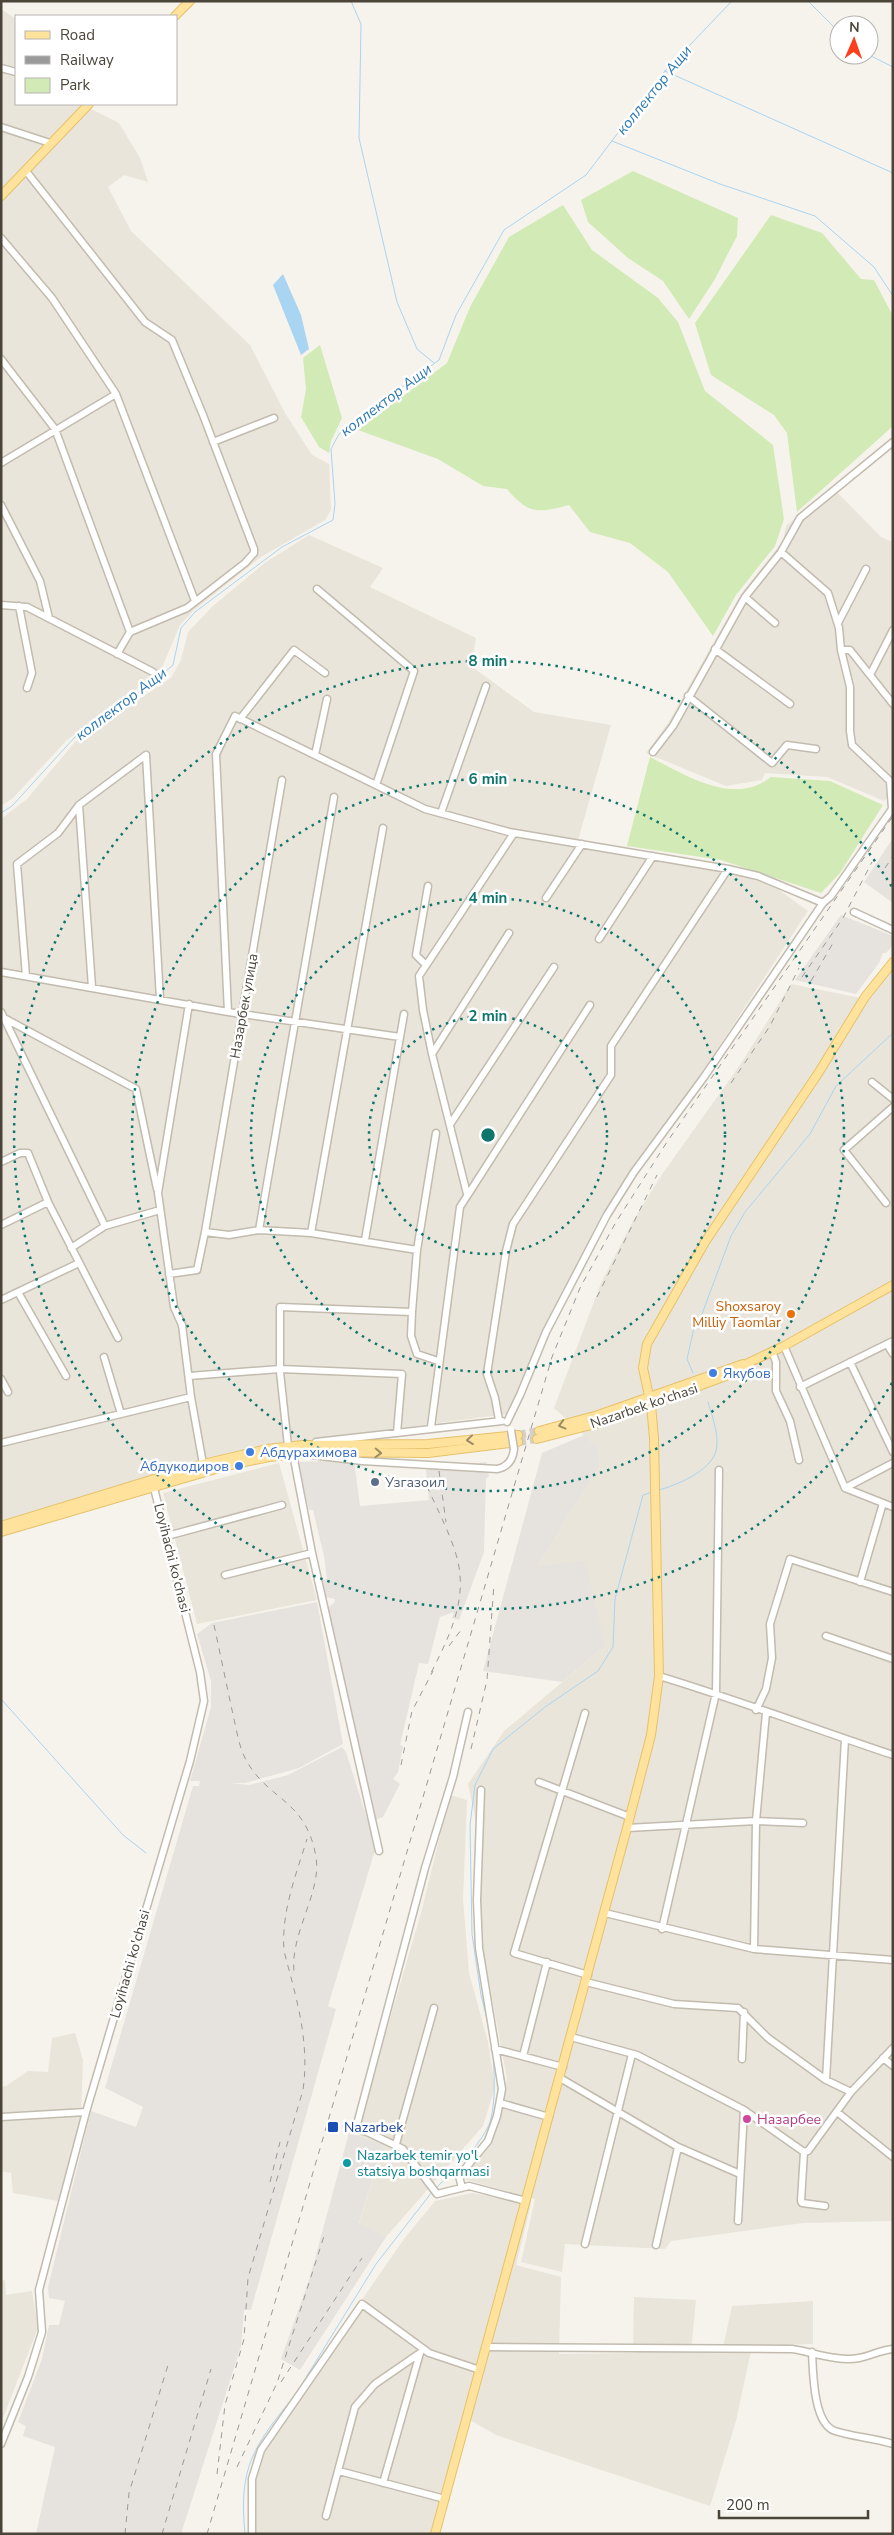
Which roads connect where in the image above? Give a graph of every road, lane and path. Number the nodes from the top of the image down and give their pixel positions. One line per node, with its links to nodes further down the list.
1 (190, 1): 2 (main road)
2 (176, 15)
3 (1, 68): 4 (street)
4 (15, 72)
5 (88, 105): 7 (main road)
6 (1, 127): 7 (street)
7 (50, 143): 8 (main road)
8 (26, 171): 9 (main road); 15 (street)
9 (1, 196)
10 (1, 238): 12 (street)
11 (1, 359): 14 (street)
12 (116, 394): 14 (street); 23 (street)
13 (274, 418): 15 (street)
14 (55, 429): 17 (street); 30 (street)
15 (214, 442): 23 (street)
16 (893, 442): 19 (street)
17 (1, 463)
18 (1, 505): 26 (street)
19 (782, 552): 22 (street); 28 (street)
20 (866, 569): 28 (street)
21 (317, 589): 48 (street)
22 (744, 597): 27 (street); 31 (street)
23 (196, 601): 30 (street)
24 (1, 605): 25 (street)
25 (20, 606): 26 (street); 38 (street)
26 (49, 618): 33 (street)
27 (776, 623)
28 (838, 624): 32 (street)
29 (893, 630): 36 (street)
30 (130, 632): 33 (street)
31 (715, 649): 39 (street); 41 (street)
32 (841, 650): 36 (street); 59 (street)
33 (117, 654): 34 (street)
34 (153, 672)
35 (325, 673): 43 (street)
36 (870, 675): 42 (street)
37 (486, 686): 51 (street)
38 (27, 688)
39 (688, 696): 44 (street); 45 (street)
40 (327, 698): 46 (street)
41 (790, 704)
42 (893, 704)
43 (240, 718): 46 (street); 73 (street)
44 (816, 749)
45 (653, 752)
46 (315, 755): 48 (street)
47 (282, 780): 74 (street, Назарбек улица)
48 (376, 785): 51 (street)
49 (334, 797): 77 (street)
50 (79, 805): 68 (street); 69 (street); 70 (street)
51 (440, 813): 53 (street)
52 (383, 828): 78 (street)
53 (514, 833): 54 (street); 65 (street)
54 (582, 844): 55 (street); 58 (street)
55 (653, 856): 56 (street); 63 (street)
56 (728, 869): 59 (street); 123 (street)
57 (428, 886): 65 (street)
58 (546, 898)
59 (823, 903): 124 (street)
60 (854, 912): 61 (street)
61 (893, 930)
62 (510, 933): 80 (street)
63 (599, 939)
64 (893, 962): 121 (main road)
65 (426, 965): 80 (street)
66 (554, 967): 84 (street)
67 (1, 972): 68 (street)
68 (26, 976): 69 (street)
69 (92, 986): 70 (street)
70 (160, 999): 71 (street)
71 (189, 1004): 73 (street); 87 (street)
72 (590, 1005): 88 (street)
73 (228, 1012): 74 (street)
74 (243, 1012): 77 (street); 95 (street, Назарбек улица)
75 (404, 1014): 79 (street)
76 (3, 1015): 87 (street); 93 (street)
77 (296, 1020): 78 (street); 94 (street)
78 (348, 1029): 79 (street); 96 (street)
79 (400, 1037): 97 (street)
80 (432, 1054): 84 (street)
81 (872, 1082): 82 (street)
82 (893, 1099)
83 (893, 1107): 90 (street)
84 (451, 1123): 88 (street)
85 (436, 1133): 99 (street)
86 (1, 1161): 89 (street)
87 (158, 1193): 91 (street)
88 (467, 1194): 112 (street)
89 (48, 1202): 92 (street); 98 (street)
90 (886, 1203)
91 (160, 1210): 93 (street); 101 (street)
92 (1, 1225)
93 (105, 1226): 98 (street)
94 (259, 1230): 95 (street); 96 (street)
95 (205, 1232): 101 (street, Назарбек улица)
96 (311, 1233): 97 (street)
97 (365, 1240): 99 (street)
98 (71, 1248): 100 (street)
99 (417, 1250): 105 (street)
100 (79, 1263): 103 (street); 106 (street)
101 (169, 1274): 116 (street)
102 (893, 1285): 108 (main road, Nazarbek ko'chasi)
103 (19, 1294): 104 (street); 115 (street)
104 (1, 1300)
105 (412, 1312): 112 (street); 114 (street)
106 (118, 1338)
107 (890, 1342): 110 (street); 113 (street)
108 (784, 1346): 109 (main road, Nazarbek ko'chasi); 118 (street)
109 (772, 1351): 121 (main road, Nazarbek ko'chasi); 134 (street)
110 (893, 1354)
111 (104, 1357): 122 (street)
112 (438, 1361): 125 (street)
113 (850, 1362): 118 (street); 132 (street)
114 (280, 1369): 116 (street); 126 (street); 130 (street)
115 (66, 1376)
116 (189, 1376): 120 (street)
117 (1, 1379): 119 (street)
118 (800, 1387): 139 (street)
119 (8, 1392)
120 (191, 1397): 122 (street); 136 (street)
121 (650, 1401): 127 (main road, Nazarbek ko'chasi); 152 (main road)
122 (122, 1414): 129 (street)
123 (499, 1420): 124 (street); 125 (street)
124 (506, 1422): 128 (street, bridge)
125 (430, 1427): 126 (street)
126 (397, 1432): 131 (street)
127 (538, 1435)
128 (516, 1442): 131 (main road); 131 (street)
129 (1, 1443)
130 (288, 1446): 131 (main road); 136 (main road)
131 (303, 1449): 133 (main road)
132 (893, 1452)
133 (293, 1454): 138 (main road); 146 (street)
134 (799, 1460)
135 (893, 1463): 139 (street)
136 (203, 1464): 138 (main road)
137 (719, 1470): 153 (street)
138 (153, 1484): 143 (main road); 144 (main road); 145 (street, Loyihachi ko'chasi)
139 (845, 1488): 140 (street)
140 (883, 1503): 142 (street); 148 (street)
141 (282, 1505): 145 (street)
142 (893, 1507)
143 (1, 1526)
144 (1, 1532)
145 (167, 1536): 192 (street, Loyihachi ko'chasi)
146 (312, 1553): 147 (street); 168 (street)
147 (225, 1575)
148 (860, 1582): 149 (street); 154 (street)
149 (893, 1592)
150 (826, 1636): 151 (street)
151 (893, 1659)
152 (659, 1676): 153 (street); 163 (main road)
153 (716, 1693): 154 (street); 166 (street)
154 (756, 1710): 157 (street)
155 (468, 1712): 198 (street)
156 (585, 1713): 162 (street)
157 (766, 1713): 158 (street); 164 (street)
158 (845, 1739): 159 (street); 172 (street)
159 (893, 1755)
160 (539, 1782): 162 (street)
161 (481, 1790): 180 (street)
162 (561, 1791): 163 (street); 174 (street)
163 (630, 1817): 167 (main road)
164 (756, 1821): 165 (street); 166 (street); 171 (street)
165 (803, 1823)
166 (685, 1826): 167 (street); 170 (street)
167 (628, 1828): 169 (main road)
168 (378, 1851)
169 (604, 1913): 170 (street); 175 (main road)
170 (662, 1929): 171 (street)
171 (754, 1949): 172 (street)
172 (833, 1955): 173 (street); 188 (street)
173 (893, 1960)
174 (547, 1962): 175 (street); 182 (street)
175 (587, 1979): 177 (street); 178 (main road)
176 (434, 2008): 199 (street)
177 (744, 2012): 184 (street); 188 (street)
178 (571, 2037): 181 (street); 186 (main road)
179 (893, 2048): 183 (street)
180 (495, 2050): 182 (street); 190 (street)
181 (632, 2054): 191 (street); 193 (street)
182 (523, 2056): 186 (street)
183 (883, 2058): 185 (street); 189 (street)
184 (742, 2059)
185 (893, 2066)
186 (563, 2067): 187 (main road)
187 (560, 2078): 193 (street); 196 (main road)
188 (826, 2080): 189 (street)
189 (851, 2092): 194 (street)
190 (500, 2104): 196 (street); 204 (street)
191 (744, 2110): 201 (street); 203 (street)
192 (86, 2112): 195 (street); 215 (street, Loyihachi ko'chasi)
193 (618, 2112): 200 (street); 208 (street)
194 (837, 2112): 201 (street); 202 (street)
195 (1, 2117)
196 (549, 2117): 205 (main road)
197 (346, 2126): 198 (street)
198 (356, 2128): 199 (street)
199 (396, 2144): 204 (street)
200 (678, 2147): 203 (street); 209 (street)
201 (804, 2152): 206 (street)
202 (893, 2157)
203 (740, 2174): 207 (street)
204 (462, 2188): 205 (street)
205 (526, 2201): 210 (main road)
206 (825, 2206)
207 (738, 2221)
208 (585, 2244)
209 (656, 2245)
210 (486, 2347): 213 (street); 214 (main road)
211 (893, 2349): 213 (street)
212 (420, 2350): 214 (street); 217 (street); 218 (street); 221 (street)
213 (812, 2352): 216 (street)
214 (480, 2370): 219 (main road)
215 (1, 2444)
216 (893, 2444)
217 (339, 2471): 218 (street); 220 (street)
218 (383, 2483): 219 (street)
219 (445, 2499): 222 (main road)
220 (326, 2516)
221 (252, 2534)
222 (435, 2534)

